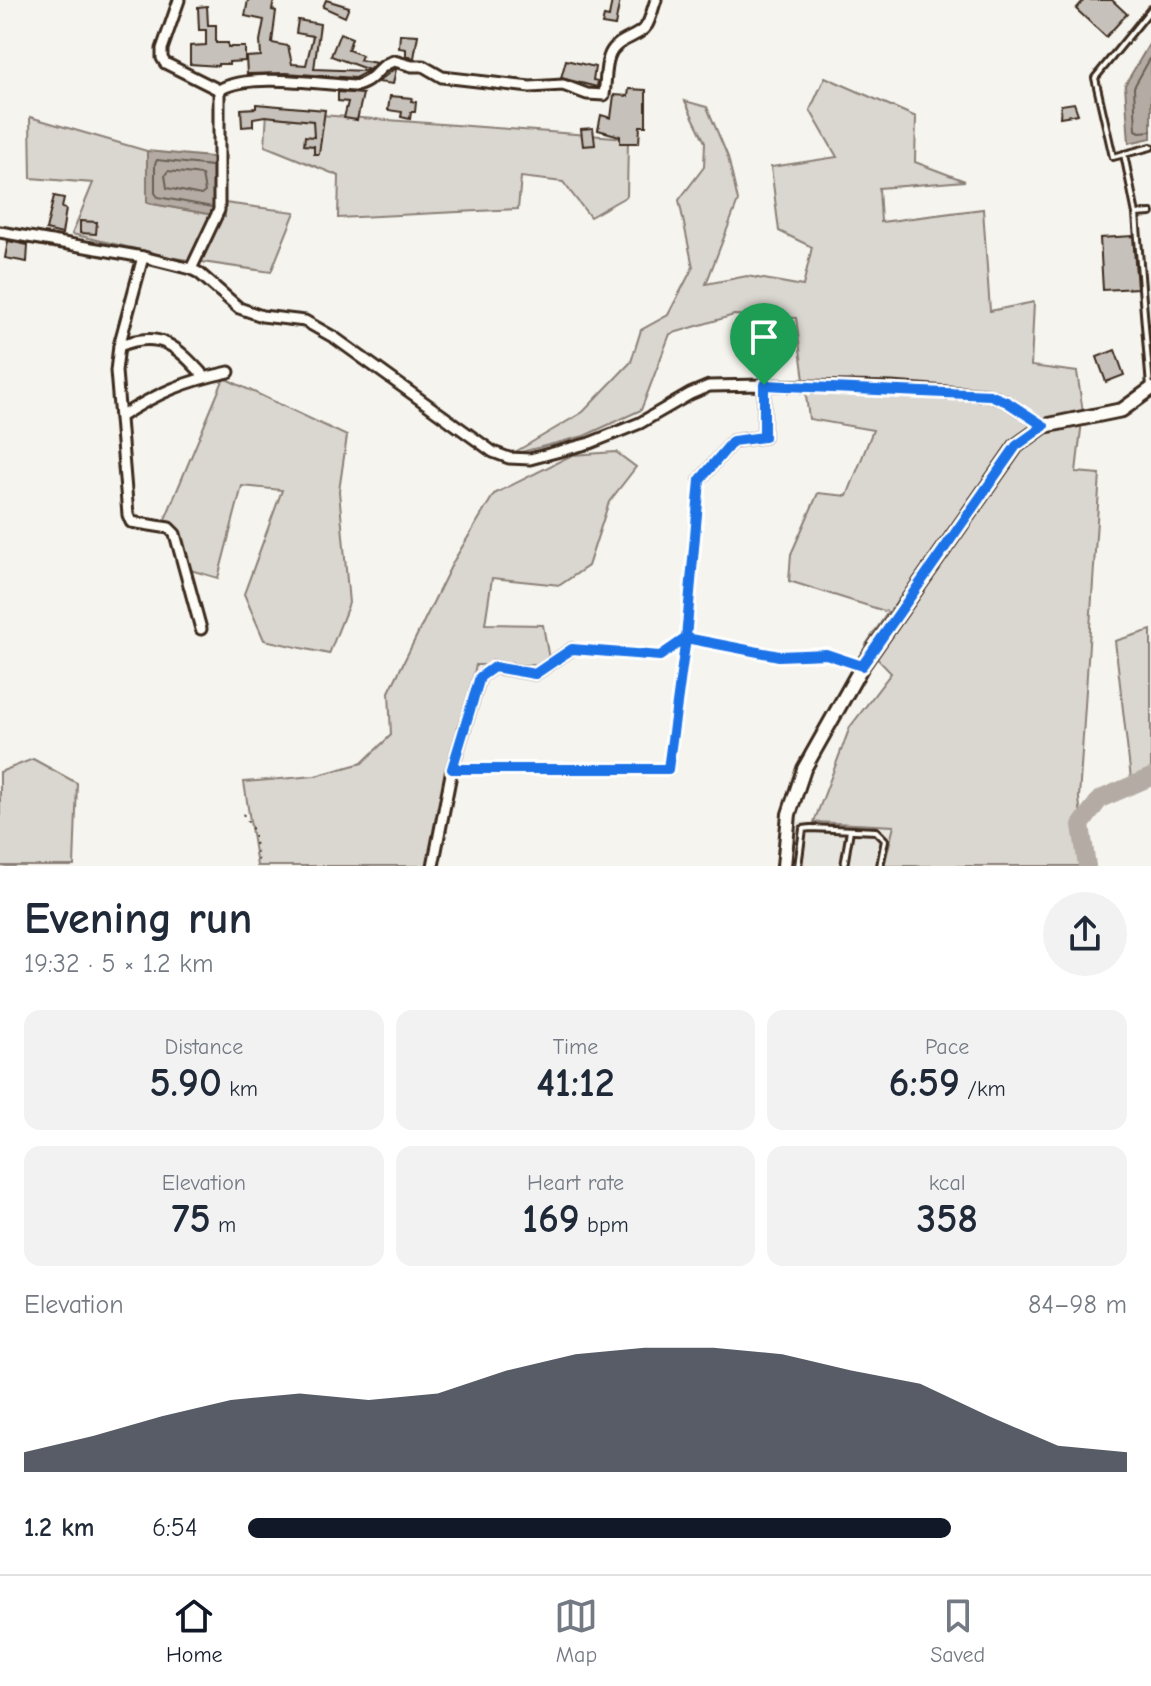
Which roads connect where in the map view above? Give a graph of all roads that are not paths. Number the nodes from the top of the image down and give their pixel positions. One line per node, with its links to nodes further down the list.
1 (179, 0): 4 (street)
2 (656, 0): 4 (street)
3 (1151, 9): 6 (lane)
4 (219, 90): 11 (street)
5 (1151, 147): 6 (lane)
6 (1124, 154): 8 (lane)
7 (1151, 213): 8 (lane)
8 (1136, 214): 16 (lane)
9 (0, 232): 10 (street)
10 (143, 257): 11 (street); 12 (street)
11 (191, 269): 15 (street)
12 (119, 346): 14 (street); 17 (street)
13 (229, 372): 14 (street)
14 (205, 377): 17 (street)
15 (764, 385): 18 (street); 19 (street)
16 (1150, 389): 18 (main road)
17 (120, 417): 20 (street)
18 (1044, 426): 24 (main road)
19 (700, 480)
20 (201, 629)
21 (572, 649): 23 (street)
22 (850, 830): 25 (lane); 26 (lane); 27 (lane)
23 (433, 866)
24 (784, 866)
25 (798, 866)
26 (844, 866)
27 (880, 866)

